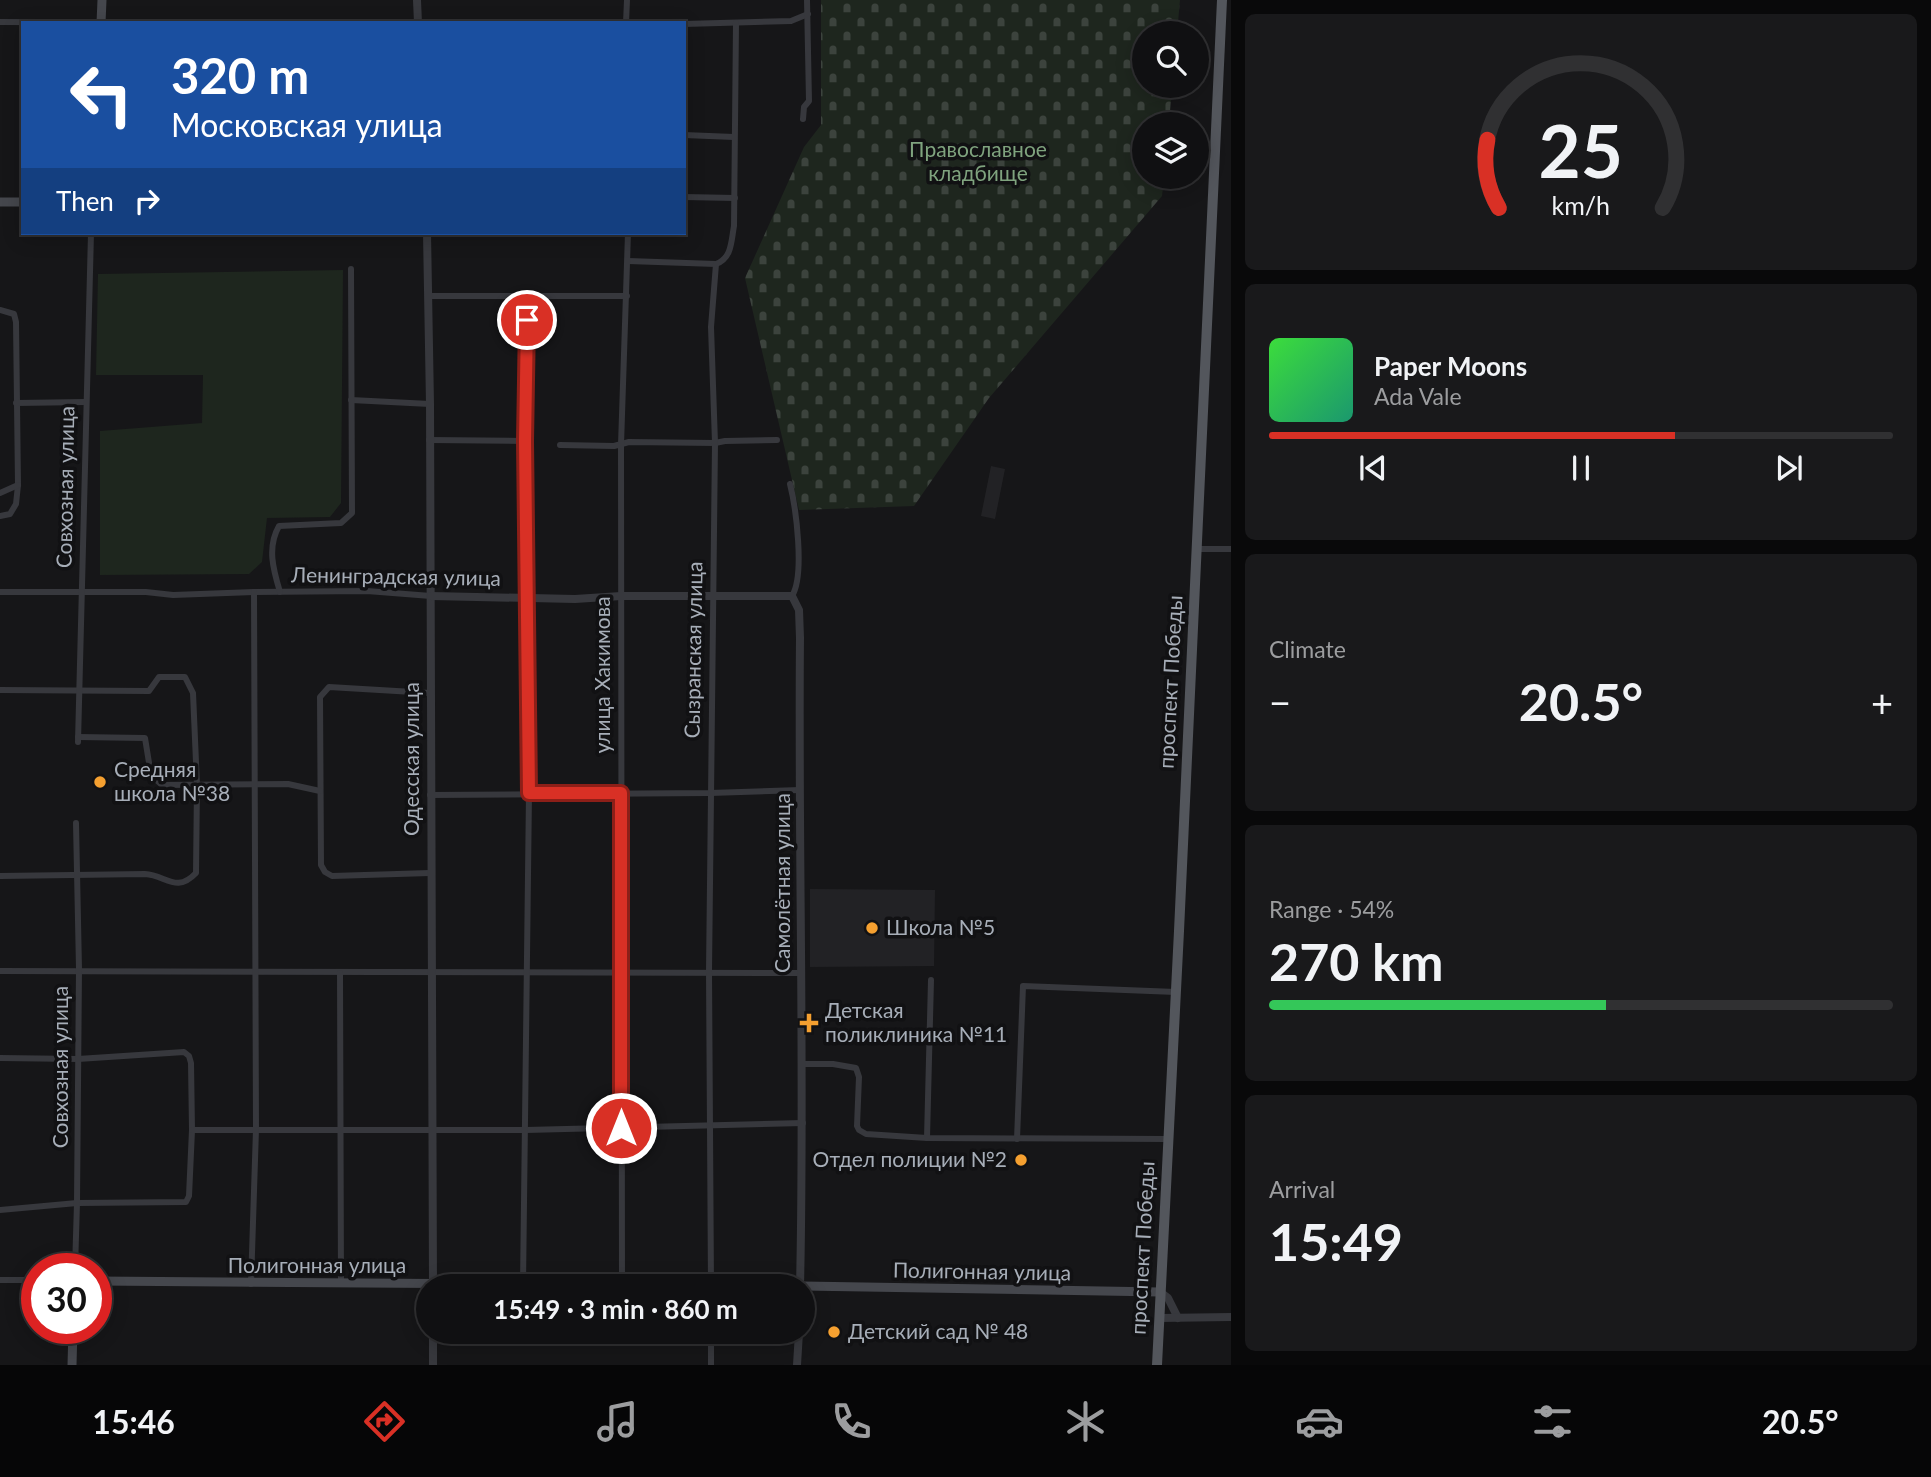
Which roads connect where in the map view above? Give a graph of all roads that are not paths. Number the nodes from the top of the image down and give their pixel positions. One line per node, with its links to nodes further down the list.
1 (102, 0): 7 (main road)
2 (417, 0): 8 (street)
3 (627, 0): 9 (street)
4 (807, 0): 6 (street)
5 (1222, 0): 45 (main road, проспект Победы)
6 (808, 14): 12 (street); 14 (street)
7 (101, 21)
8 (418, 21)
9 (626, 21)
10 (0, 22): 11 (street)
11 (21, 22)
12 (736, 23): 13 (street); 16 (street, Сызранская улица)
13 (686, 24)
14 (803, 119)
15 (686, 135): 16 (street)
16 (734, 137): 18 (street, Сызранская улица)
17 (686, 197): 18 (street)
18 (734, 198): 25 (street, Сызранская улица)
19 (0, 202): 20 (main road)
20 (21, 202)
21 (91, 235): 32 (street, Совхозная улица)
22 (427, 235): 28 (street, Одесская улица)
23 (628, 235): 24 (street, улица Хакимова)
24 (628, 261): 25 (street); 29 (street, улица Хакимова)
25 (716, 264): 38 (street, Сызранская улица)
26 (351, 269): 31 (street)
27 (528, 295): 28 (street); 29 (street); 37 (street)
28 (428, 296): 34 (street, Одесская улица)
29 (627, 296): 40 (street, улица Хакимова)
30 (0, 310): 33 (street)
31 (351, 400): 34 (street); 49 (street)
32 (85, 402): 33 (street); 50 (street, Совхозная улица)
33 (16, 403): 42 (street)
34 (430, 404): 35 (street, Одесская улица)
35 (429, 440): 37 (street); 52 (street, Одесская улица)
36 (777, 440): 38 (street)
37 (525, 441): 55 (street)
38 (715, 443): 40 (street); 51 (street, Сызранская улица)
39 (560, 445): 40 (street)
40 (621, 445): 53 (street, улица Хакимова)
41 (790, 484): 54 (street, Самолётная улица)
42 (19, 485): 43 (street); 44 (street)
43 (0, 493)
44 (0, 516)
45 (1196, 549): 46 (street); 81 (main road, проспект Победы)
46 (1231, 549)
47 (0, 592): 50 (street, Ленинградская улица)
48 (254, 592): 49 (street, Ленинградская улица); 50 (street, Ленинградская улица); 59 (street)
49 (280, 592): 52 (street, Ленинградская улица)
50 (82, 593): 57 (street, Совхозная улица)
51 (712, 595): 53 (street, Ленинградская улица); 54 (street, Ленинградская улица); 65 (street, Сызранская улица)
52 (430, 596): 55 (street, Ленинградская улица); 58 (street, Одесская улица)
53 (621, 596): 55 (street, Ленинградская улица); 64 (street, улица Хакимова)
54 (792, 596): 61 (street, Самолётная улица)
55 (527, 597): 63 (street)
56 (0, 691): 57 (street)
57 (78, 692): 60 (street, Совхозная улица); 60 (street)
58 (430, 693): 62 (street); 66 (street, Одесская улица)
59 (256, 784): 60 (street); 62 (street); 74 (street)
60 (197, 785): 69 (street)
61 (800, 790): 65 (street); 78 (street, Самолётная улица)
62 (320, 791): 68 (street)
63 (529, 793): 64 (street); 66 (street); 75 (street)
64 (621, 793): 65 (street); 73 (street, улица Хакимова)
65 (710, 793): 76 (street, Сызранская улица)
66 (430, 794): 68 (street, Одесская улица)
67 (76, 823): 69 (street, Совхозная улица)
68 (430, 873): 79 (street, Одесская улица)
69 (78, 874): 70 (street); 71 (street, Совхозная улица)
70 (0, 876)
71 (79, 969): 72 (street); 74 (street); 83 (street, Совхозная улица)
72 (0, 971)
73 (621, 971): 75 (street); 76 (street); 88 (street, улица Хакимова)
74 (254, 972): 77 (street); 90 (street)
75 (525, 972): 79 (street); 92 (street)
76 (709, 972): 78 (street); 86 (street, Сызранская улица)
77 (340, 973): 79 (street); 87 (street)
78 (800, 973): 84 (street, Самолётная улица)
79 (431, 974): 91 (street, Одесская улица)
80 (930, 980): 93 (street)
81 (1177, 992): 94 (street); 95 (main road, проспект Победы)
82 (0, 1058): 83 (street)
83 (78, 1059): 89 (street); 96 (street, Совхозная улица)
84 (802, 1064): 85 (street, Самолётная улица); 93 (street)
85 (803, 1123): 86 (street); 103 (street, Самолётная улица)
86 (711, 1125): 88 (street); 102 (street, Сызранская улица)
87 (340, 1128): 90 (street); 91 (street); 108 (street)
88 (621, 1128): 92 (street); 101 (street, улица Хакимова)
89 (192, 1129): 90 (street); 96 (street)
90 (256, 1129): 107 (street)
91 (432, 1129): 92 (street); 99 (street, Одесская улица)
92 (526, 1130): 100 (street)
93 (927, 1138): 94 (street)
94 (1017, 1139): 95 (street)
95 (1167, 1139): 111 (main road, проспект Победы)
96 (77, 1203): 97 (street); 98 (street, Совхозная улица)
97 (0, 1210)
98 (75, 1253)
99 (433, 1274)
100 (523, 1274)
101 (622, 1274)
102 (710, 1274)
103 (802, 1274)
104 (0, 1280): 105 (street)
105 (21, 1280)
106 (112, 1281): 107 (main road, Полигонная улица)
107 (251, 1283): 108 (main road, Полигонная улица)
108 (341, 1284): 109 (main road, Полигонная улица)
109 (416, 1285)
110 (815, 1286): 111 (main road, Полигонная улица)
111 (1160, 1292): 113 (main road, проспект Победы); 114 (street)
112 (1231, 1317): 114 (street)
113 (1160, 1318): 114 (street); 123 (main road, проспект Победы)
114 (1178, 1318)
115 (73, 1344): 119 (main road)
116 (433, 1344): 120 (street)
117 (711, 1344): 121 (street)
118 (798, 1344): 122 (street)
119 (72, 1365)
120 (433, 1365)
121 (711, 1365)
122 (797, 1365)
123 (1157, 1365)

